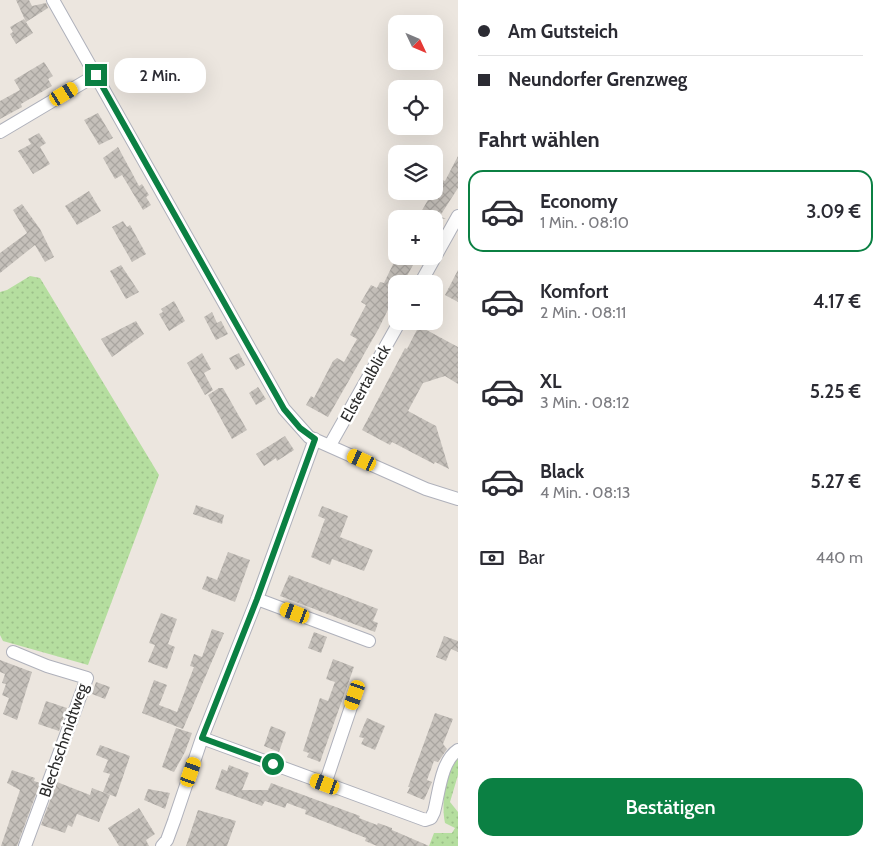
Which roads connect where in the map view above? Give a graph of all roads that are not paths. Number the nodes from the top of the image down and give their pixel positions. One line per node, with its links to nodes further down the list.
1 (53, 0): 2 (street)
2 (96, 75): 3 (street); 7 (street)
3 (0, 132)
4 (458, 216): 5 (street)
5 (425, 275)
6 (395, 330): 8 (street, Elstertalblick)
7 (315, 439): 8 (street); 10 (street)
8 (330, 445): 9 (street)
9 (458, 499)
10 (257, 599): 11 (street); 14 (street)
11 (369, 641)
12 (13, 652): 17 (street, Blechschmidtweg)
13 (355, 695): 16 (street)
14 (202, 738): 16 (street); 18 (street)
15 (458, 750): 16 (street)
16 (325, 784)
17 (25, 846)
18 (162, 846)

